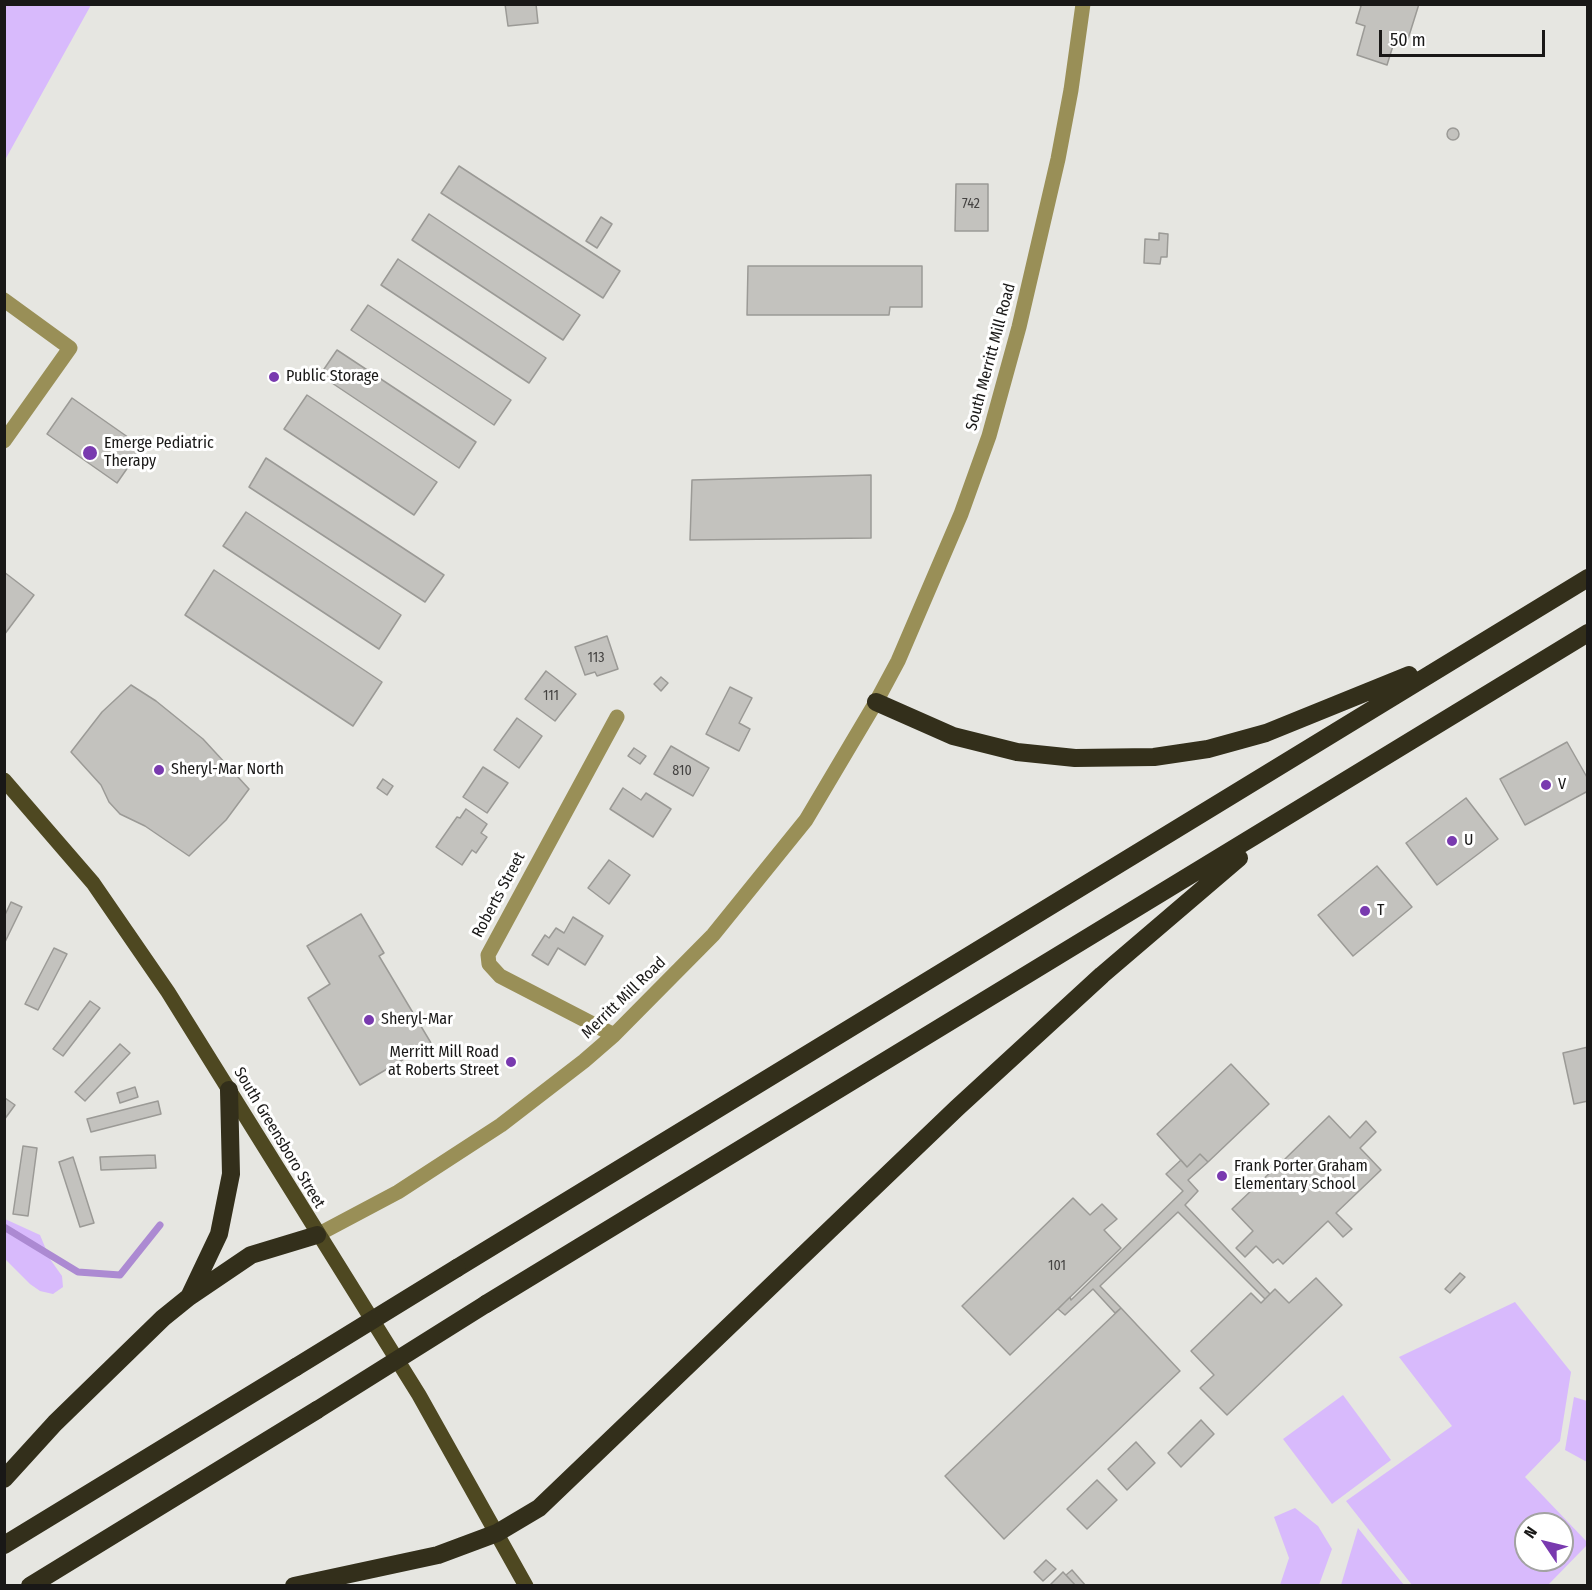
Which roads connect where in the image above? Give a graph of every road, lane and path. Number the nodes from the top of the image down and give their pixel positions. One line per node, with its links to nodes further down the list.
1 (1083, 4): 7 (street, South Merritt Mill Road)
2 (4, 300): 3 (street)
3 (4, 441)
4 (1587, 578): 6 (highway)
5 (1587, 633): 10 (highway)
6 (1458, 655): 7 (highway); 17 (highway, bridge)
7 (876, 702): 11 (street, Merritt Mill Road)
8 (617, 717): 11 (street, Roberts Street)
9 (4, 780): 12 (main road, South Greensboro Street)
10 (1296, 811): 16 (highway); 18 (highway, bridge)
11 (614, 1035): 13 (street, Merritt Mill Road)
12 (229, 1090): 13 (main road, South Greensboro Street); 14 (highway)
13 (317, 1235): 14 (highway); 16 (main road, South Greensboro Street)
14 (189, 1297): 15 (highway)
15 (4, 1479)
16 (496, 1533): 19 (highway); 20 (main road, South Greensboro Street)
17 (4, 1545)
18 (30, 1586)
19 (294, 1586)
20 (526, 1586)

